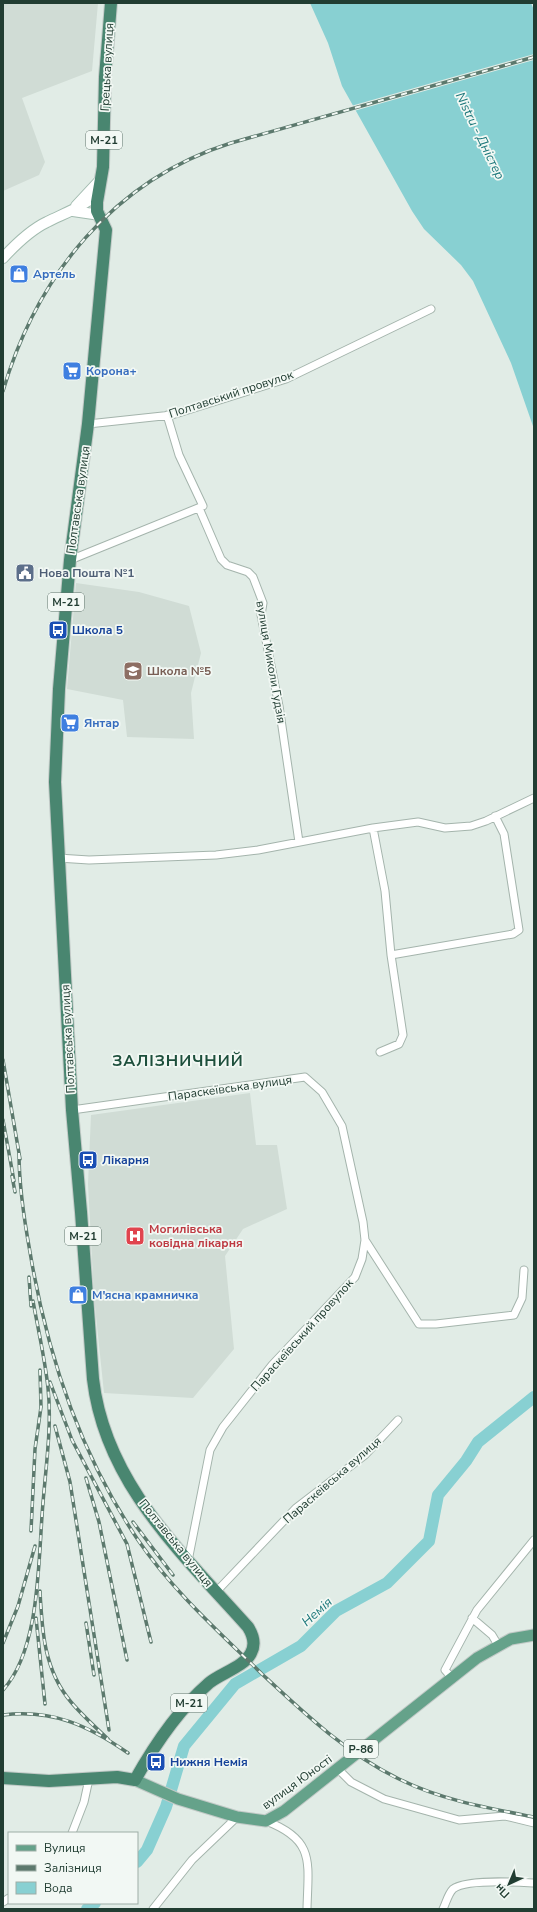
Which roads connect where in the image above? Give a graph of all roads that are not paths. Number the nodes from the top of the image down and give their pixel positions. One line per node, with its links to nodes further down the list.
1 (111, 3): 2 (highway, Грецька вулиця / М-21)
2 (102, 178): 3 (highway, Грецька вулиця / М-21); 4 (main road)
3 (97, 198): 4 (main road); 5 (highway, Полтавська вулиця / М-21)
4 (73, 211): 5 (main road); 6 (main road)
5 (100, 215): 9 (highway, Полтавська вулиця / М-21)
6 (3, 258)
7 (431, 309): 8 (street, Полтавський провулок)
8 (167, 415): 9 (street, Полтавський провулок); 10 (street, вулиця Миколи Гудзія)
9 (88, 424): 11 (highway, Полтавська вулиця / М-21)
10 (201, 507): 11 (street); 15 (street, вулиця Миколи Гудзія)
11 (70, 560): 16 (highway, Полтавська вулиця / М-21)
12 (534, 798): 13 (street)
13 (495, 816): 14 (street); 17 (street)
14 (373, 828): 15 (street); 17 (street)
15 (299, 842): 16 (street)
16 (58, 858): 19 (highway, Полтавська вулиця / М-21)
17 (391, 955): 18 (street)
18 (380, 1052)
19 (72, 1110): 20 (street, Параскеївська вулиця); 24 (highway, Полтавська вулиця / М-21)
20 (365, 1240): 21 (street); 24 (street, Параскеївський провулок)
21 (524, 1270)
22 (398, 1420): 25 (street, Параскеївська вулиця)
23 (534, 1540): 26 (street)
24 (188, 1561): 25 (highway, Полтавська вулиця / М-21)
25 (216, 1592): 33 (highway, Полтавська вулиця / М-21)
26 (472, 1618): 28 (street); 29 (street)
27 (534, 1635): 28 (main road, вулиця Юності / Р-86)
28 (498, 1645): 29 (main road, вулиця Юності / Р-86)
29 (452, 1678): 30 (main road, вулиця Юності / Р-86)
30 (338, 1769): 35 (main road, вулиця Юності / Р-86); 36 (street)
31 (3, 1778): 32 (highway)
32 (89, 1779): 33 (highway); 37 (street)
33 (135, 1780): 34 (main road, вулиця Юності)
34 (237, 1817): 35 (main road, вулиця Юності); 39 (street)
35 (266, 1821): 40 (street)
36 (534, 1823)
37 (72, 1832)
38 (534, 1883): 41 (street)
39 (153, 1909)
40 (307, 1909)
41 (443, 1909)

